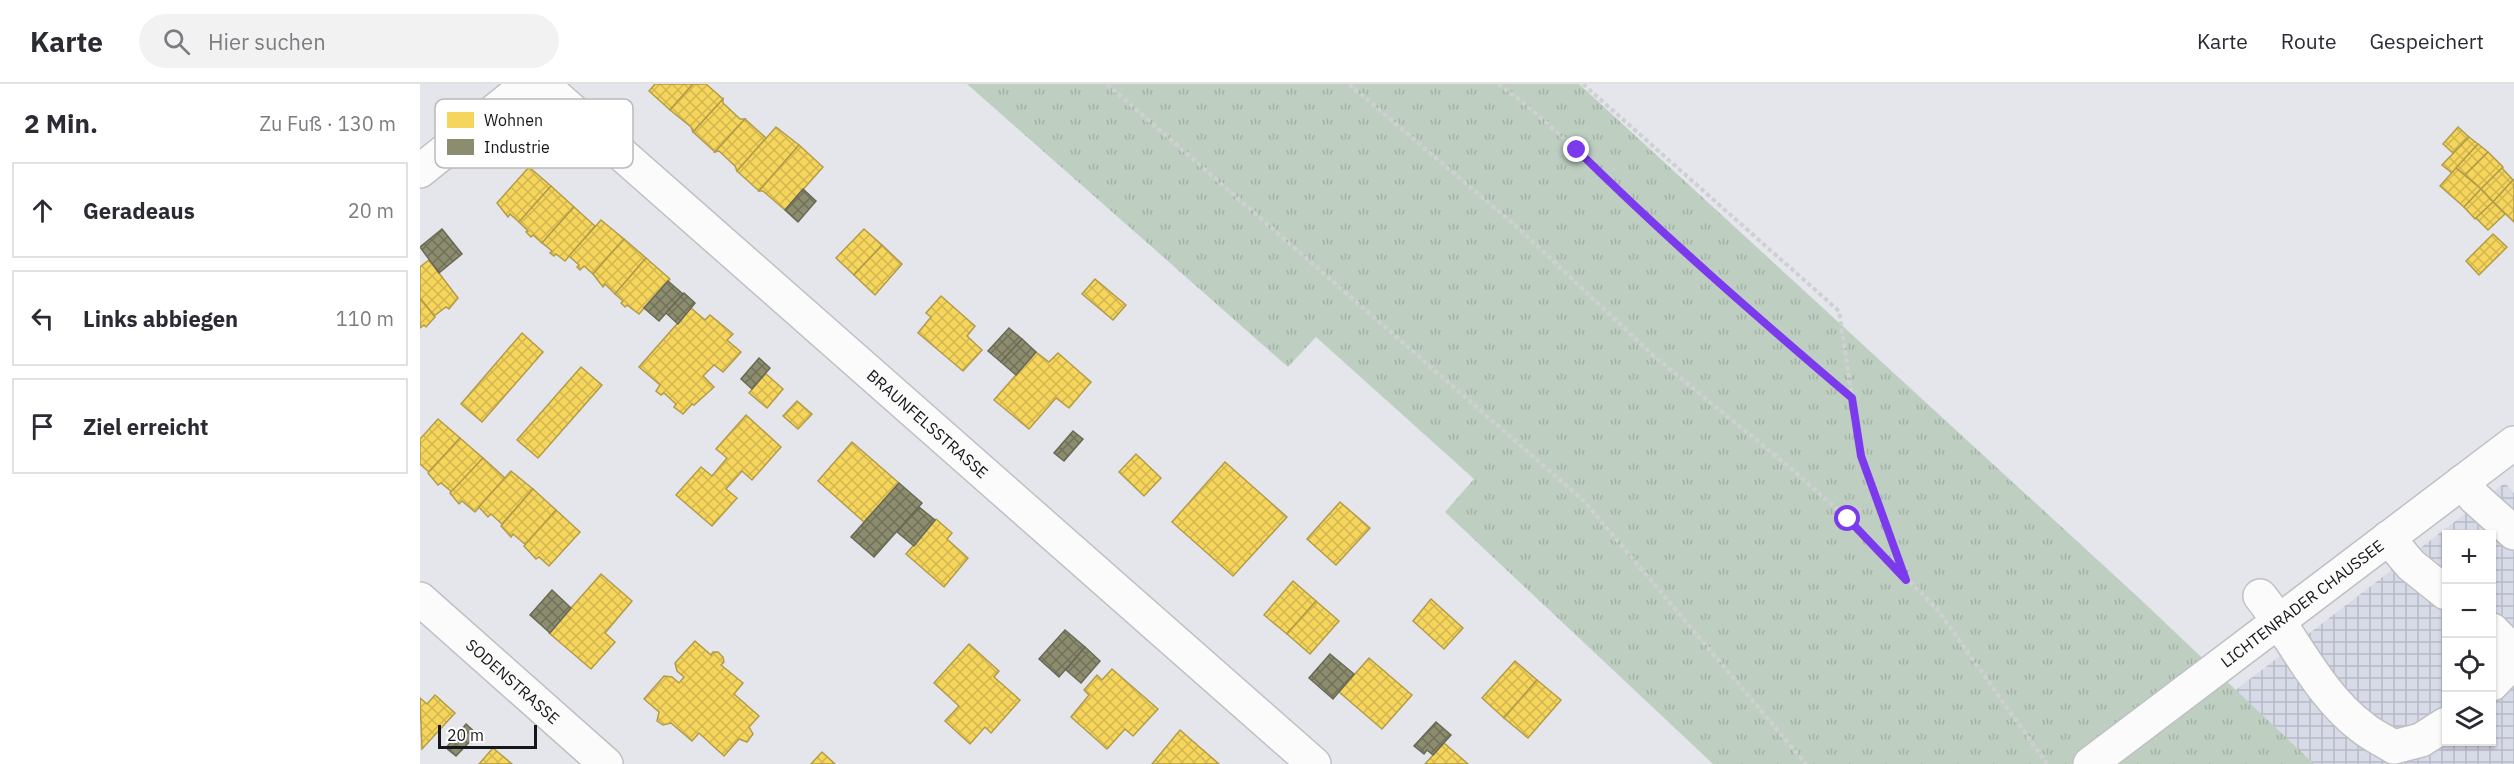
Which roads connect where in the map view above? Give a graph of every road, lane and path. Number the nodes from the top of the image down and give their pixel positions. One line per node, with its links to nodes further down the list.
1 (528, 84): 7 (street)
2 (542, 84): 8 (street, BRAUNFELSSTRASSE)
3 (1107, 84): 28 (path)
4 (1348, 84): 17 (path)
5 (1498, 84): 12 (path)
6 (1583, 84): 12 (path)
7 (509, 99)
8 (559, 99)
9 (435, 159): 11 (street)
10 (633, 164): 27 (street, BRAUNFELSSTRASSE)
11 (420, 171)
12 (1852, 398): 17 (path)
13 (2514, 443): 14 (street, LICHTENRADER CHAUSSEE)
14 (2462, 482): 15 (street); 16 (street, LICHTENRADER CHAUSSEE)
15 (2514, 533)
16 (2388, 538): 18 (street); 20 (street, LICHTENRADER CHAUSSEE)
17 (1906, 580): 29 (path)
18 (2442, 590)
19 (420, 599): 26 (street, SODENSTRASSE)
20 (2270, 608): 25 (street); 30 (street, LICHTENRADER CHAUSSEE)
21 (2496, 634): 22 (street)
22 (2514, 652)
23 (2514, 661): 24 (street)
24 (2496, 680)
25 (2442, 727)
26 (606, 764)
27 (1314, 764)
28 (1806, 764)
29 (2047, 764)
30 (2090, 764)

